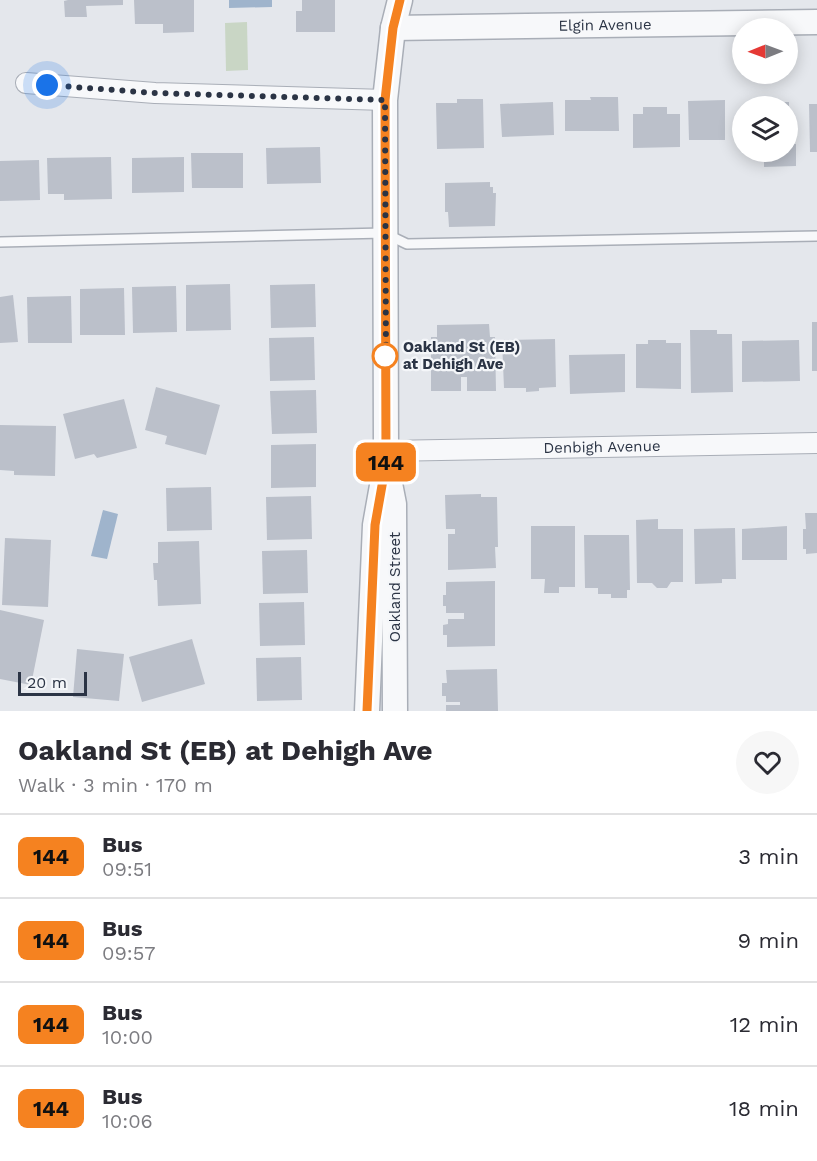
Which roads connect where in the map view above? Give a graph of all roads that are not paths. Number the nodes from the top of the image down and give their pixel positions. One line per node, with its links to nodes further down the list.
1 (400, 0): 3 (street, Oakland Street)
2 (817, 22): 3 (street, Elgin Avenue)
3 (393, 28): 5 (street, Oakland Street)
4 (26, 83): 5 (street)
5 (385, 100): 6 (street, Oakland Street)
6 (384, 233): 7 (lane); 8 (lane); 10 (street, Oakland Street)
7 (817, 236)
8 (0, 243)
9 (817, 443): 10 (street, Denbigh Avenue)
10 (386, 457): 11 (street, Oakland Street); 12 (street, Oakland Street)
11 (367, 711)
12 (395, 711)

